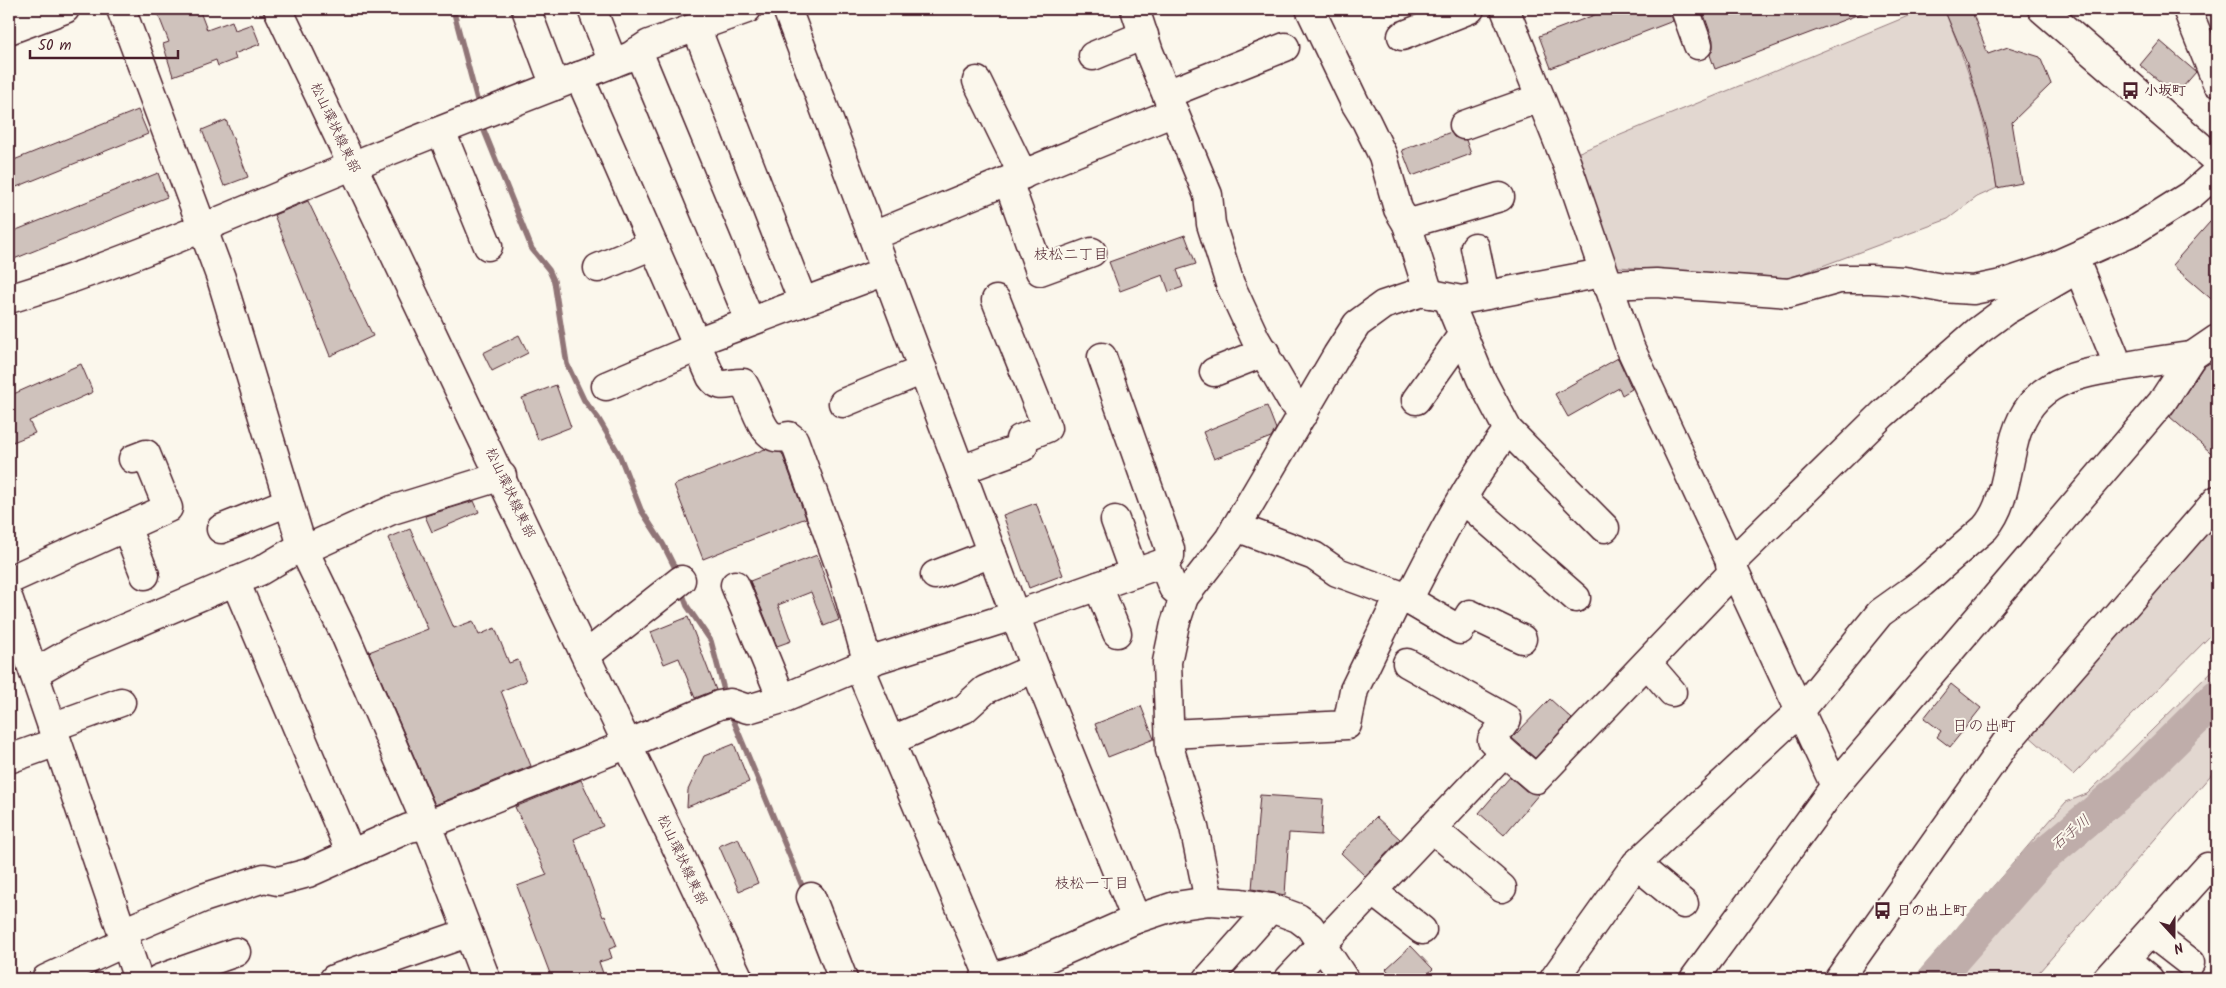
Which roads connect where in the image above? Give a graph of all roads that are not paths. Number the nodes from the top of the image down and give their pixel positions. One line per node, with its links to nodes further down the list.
1 (65, 9): 16 (street)
2 (121, 9): 37 (street)
3 (278, 9): 32 (street, 松山環状線東部)
4 (526, 9): 24 (street)
5 (592, 9): 23 (street)
6 (746, 9): 15 (street)
7 (787, 9): 38 (street)
8 (1135, 9): 17 (street)
9 (1310, 9): 36 (street)
10 (1470, 9): 18 (street)
11 (1505, 9): 27 (street)
12 (1685, 9): 19 (street)
13 (2042, 9): 31 (street)
14 (2187, 9): 26 (street)
15 (696, 27): 21 (street); 51 (street)
16 (9, 30)
17 (1144, 35): 22 (street); 28 (street)
18 (1402, 36)
19 (1698, 45)
20 (1285, 47): 28 (street)
21 (638, 51): 23 (street); 52 (street)
22 (1093, 56)
23 (613, 63): 24 (street)
24 (567, 81): 30 (street); 39 (street)
25 (977, 81): 34 (street)
26 (2217, 83)
27 (1540, 98): 29 (street); 46 (street)
28 (1171, 103): 34 (street); 56 (street)
29 (1464, 125)
30 (441, 131): 32 (street); 40 (street)
31 (2217, 161)
32 (352, 166): 37 (street); 69 (street, 松山環状線東部)
33 (2217, 172): 43 (street)
34 (1016, 178): 38 (street); 42 (street)
35 (1500, 197): 36 (street)
36 (1407, 224): 48 (street)
37 (202, 228): 49 (street); 72 (street)
38 (873, 236): 45 (street)
39 (652, 245): 44 (street); 55 (street)
40 (488, 246)
41 (1475, 247): 47 (street)
42 (1092, 252)
43 (2076, 261): 46 (street); 59 (street); 81 (street)
44 (598, 268)
45 (886, 271): 51 (street); 60 (street)
46 (1604, 279): 47 (street); 81 (street)
47 (1485, 295): 48 (street)
48 (1439, 296): 53 (street); 65 (street)
49 (9, 299)
50 (996, 300): 68 (street)
51 (803, 302): 52 (street)
52 (750, 321): 55 (street)
53 (1463, 334): 63 (street); 66 (street)
54 (2217, 340): 57 (street)
55 (696, 346): 62 (street); 100 (street)
56 (1265, 352): 61 (street); 65 (street)
57 (2192, 356): 59 (street); 113 (street)
58 (1102, 357): 80 (street)
59 (2119, 367): 106 (street)
60 (923, 370): 64 (street); 68 (street)
61 (1214, 372)
62 (606, 386)
63 (1416, 400)
64 (843, 403)
65 (1304, 413): 75 (street)
66 (1508, 430): 70 (street); 76 (street)
67 (133, 460): 74 (street)
68 (961, 470): 79 (street)
69 (502, 476): 78 (street); 97 (street, 松山環状線東部)
70 (1463, 499): 91 (street); 92 (street)
71 (2217, 500): 149 (street)
72 (288, 502): 77 (street); 78 (street)
73 (1115, 520): 82 (street)
74 (126, 527): 83 (street); 85 (street)
75 (1236, 527): 90 (street); 91 (street)
76 (1605, 528)
77 (221, 529)
78 (303, 548): 87 (street); 114 (street)
79 (992, 553): 84 (street); 94 (street)
80 (1163, 563): 82 (street); 90 (street)
81 (1732, 568): 99 (street); 106 (street)
82 (1134, 573): 89 (street)
83 (145, 575)
84 (934, 576)
85 (9, 580)
86 (680, 580): 97 (street)
87 (235, 582): 102 (street); 116 (street)
88 (735, 585): 104 (street)
89 (1098, 586): 94 (street); 95 (street)
90 (1184, 598): 108 (street)
91 (1404, 598): 96 (street); 108 (street)
92 (1576, 598)
93 (9, 600): 102 (street)
94 (1016, 615): 100 (street); 101 (street)
95 (1117, 633)
96 (1522, 639)
97 (586, 655): 110 (street, 松山環状線東部)
98 (1407, 663): 111 (street)
99 (1647, 663): 103 (street); 111 (street)
100 (864, 666): 104 (street); 109 (street)
101 (1035, 668): 109 (street); 125 (street)
102 (34, 673): 107 (street)
103 (1672, 692)
104 (782, 699): 110 (street)
105 (121, 702): 107 (street)
106 (1801, 710): 113 (street); 117 (street)
107 (55, 734): 112 (street); 129 (street)
108 (1170, 734): 122 (street)
109 (890, 741): 143 (street)
110 (628, 744): 114 (street); 141 (street, 松山環状線東部)
111 (1504, 752): 115 (street)
112 (9, 759)
113 (1835, 786): 148 (street)
114 (426, 824): 116 (street); 128 (street)
115 (1432, 828): 119 (street); 120 (street)
116 (351, 854): 129 (street)
117 (1636, 864): 123 (street); 147 (street)
118 (2217, 873): 127 (street)
119 (1502, 888)
120 (1372, 892): 126 (street); 130 (street)
121 (811, 897): 142 (street)
122 (1209, 901): 124 (street); 125 (street)
123 (1684, 904)
124 (1271, 908): 130 (street); 144 (street)
125 (1136, 919): 134 (street)
126 (1422, 930)
127 (2150, 932): 132 (street); 133 (street)
128 (467, 933): 139 (street); 140 (street)
129 (125, 937): 136 (street); 137 (street)
130 (1322, 944): 145 (street); 146 (street)
131 (237, 953): 135 (street)
132 (2125, 960): 150 (street); 151 (street)
133 (2190, 963)
134 (1034, 971): 143 (street)
135 (194, 974): 138 (street)
136 (46, 979)
137 (138, 979)
138 (159, 979)
139 (334, 979)
140 (486, 979)
141 (739, 979)
142 (843, 979)
143 (987, 979)
144 (1208, 979)
145 (1289, 979)
146 (1344, 979)
147 (1554, 979)
148 (1694, 979)
149 (1840, 979)
150 (2107, 979)
151 (2149, 979)

